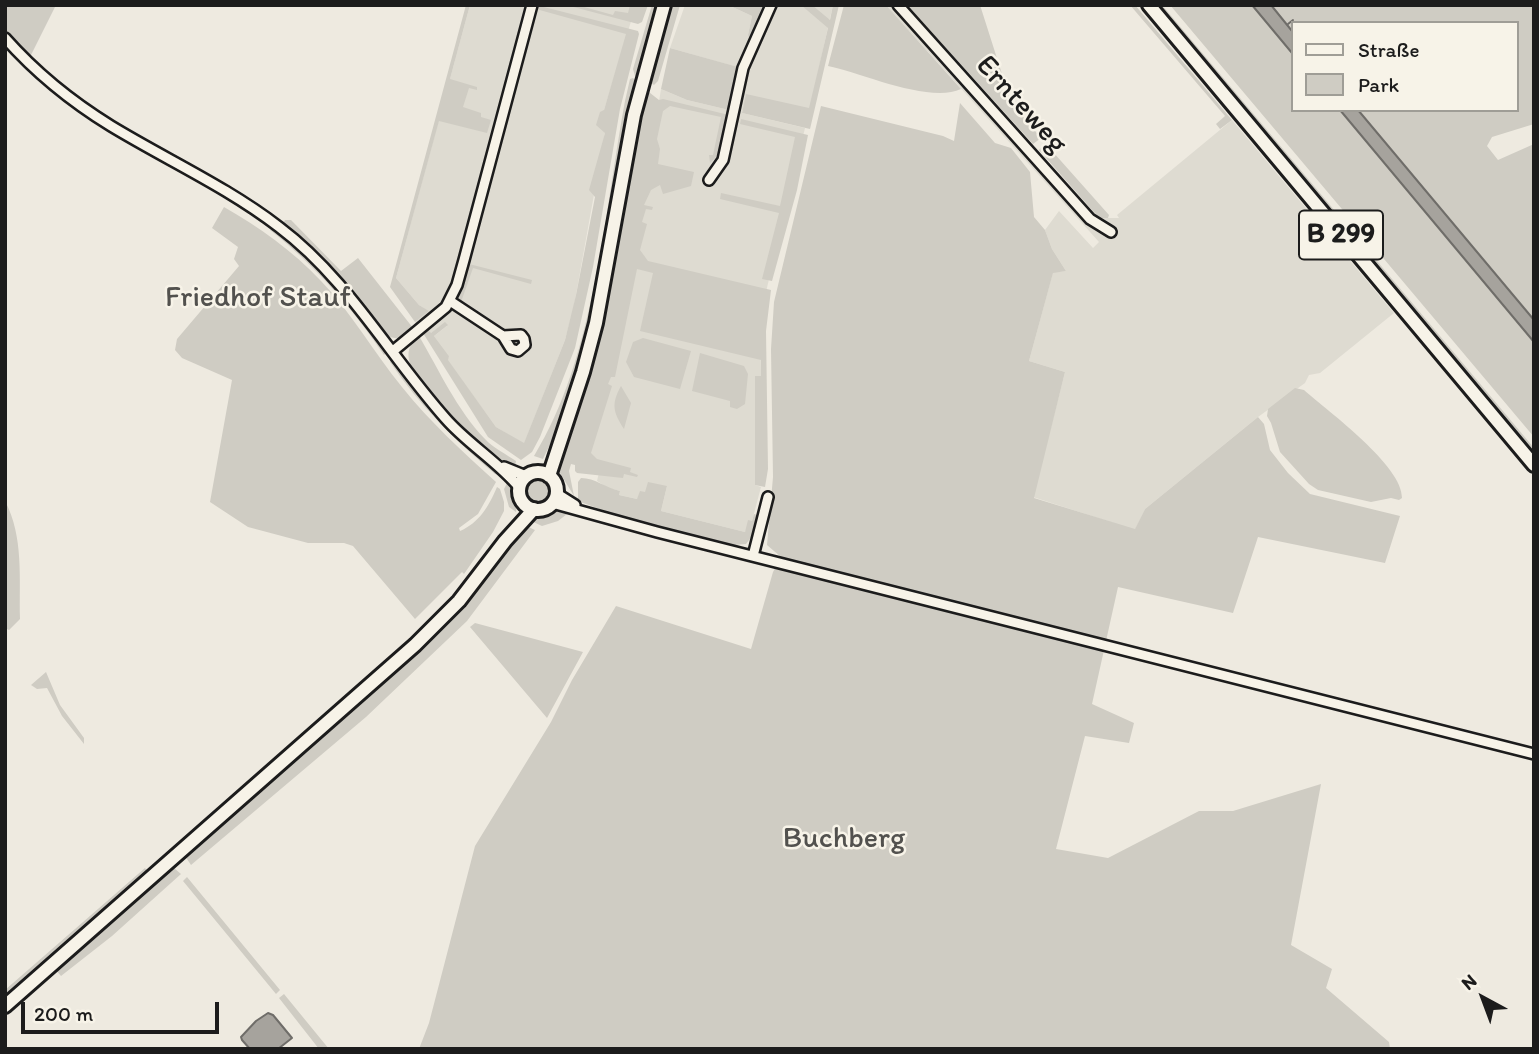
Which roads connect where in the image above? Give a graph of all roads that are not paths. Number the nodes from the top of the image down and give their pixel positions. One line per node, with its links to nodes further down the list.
1 (532, 5): 9 (street)
2 (664, 5): 13 (main road)
3 (771, 5): 7 (street)
4 (898, 5): 8 (street, Ernteweg)
5 (1149, 5): 12 (main road, B 299)
6 (8, 42): 11 (street)
7 (709, 180)
8 (1111, 232)
9 (450, 301): 10 (street); 11 (street)
10 (503, 336)
11 (393, 351): 13 (street)
12 (1534, 465)
13 (533, 478): 15 (main road); 16 (main road)
14 (768, 497): 17 (street)
15 (554, 498): 16 (main road); 17 (street)
16 (529, 506): 19 (main road)
17 (754, 556): 18 (street)
18 (1534, 754)
19 (5, 1006)

